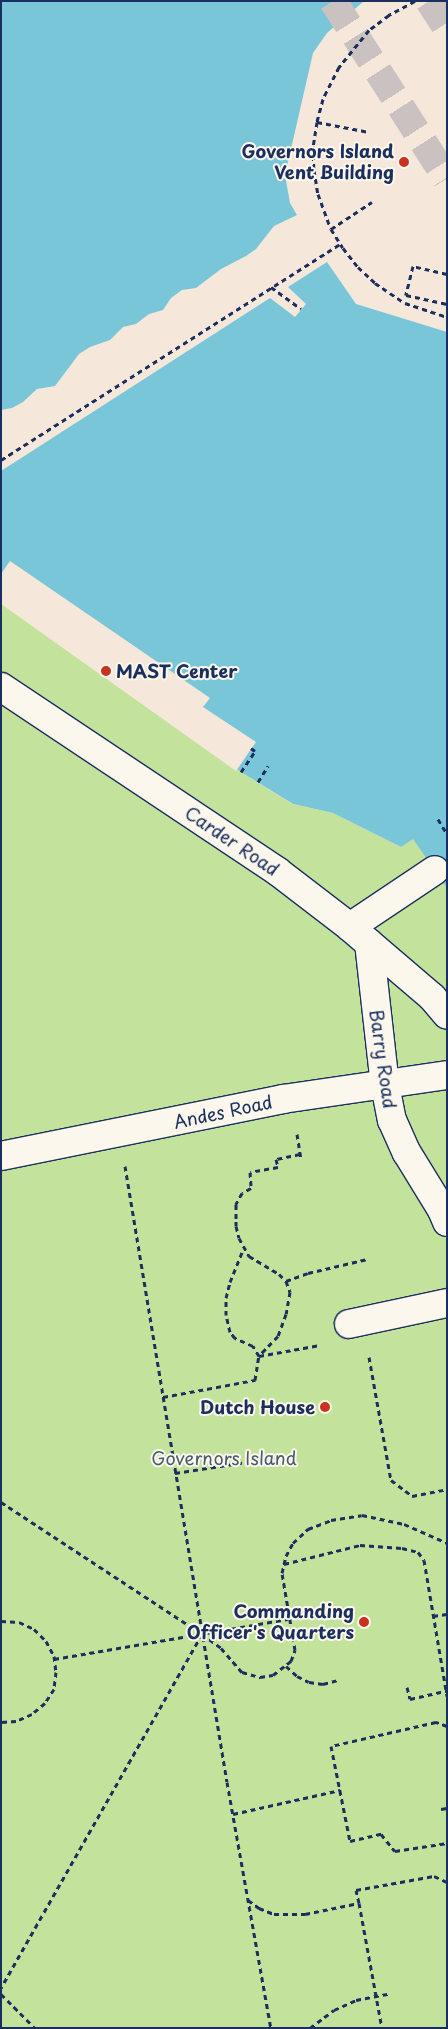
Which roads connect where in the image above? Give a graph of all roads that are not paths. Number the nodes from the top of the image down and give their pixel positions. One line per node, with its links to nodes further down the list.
1 (1, 686): 3 (street, Carder Road)
2 (435, 870): 3 (street)
3 (360, 935): 4 (street, Carder Road); 6 (street, Barry Road)
4 (447, 1015)
5 (447, 1075): 6 (street, Andes Road)
6 (385, 1085): 7 (street, Andes Road); 8 (street, Barry Road)
7 (1, 1156)
8 (447, 1222)
9 (447, 1304): 10 (street)
10 (349, 1324)

